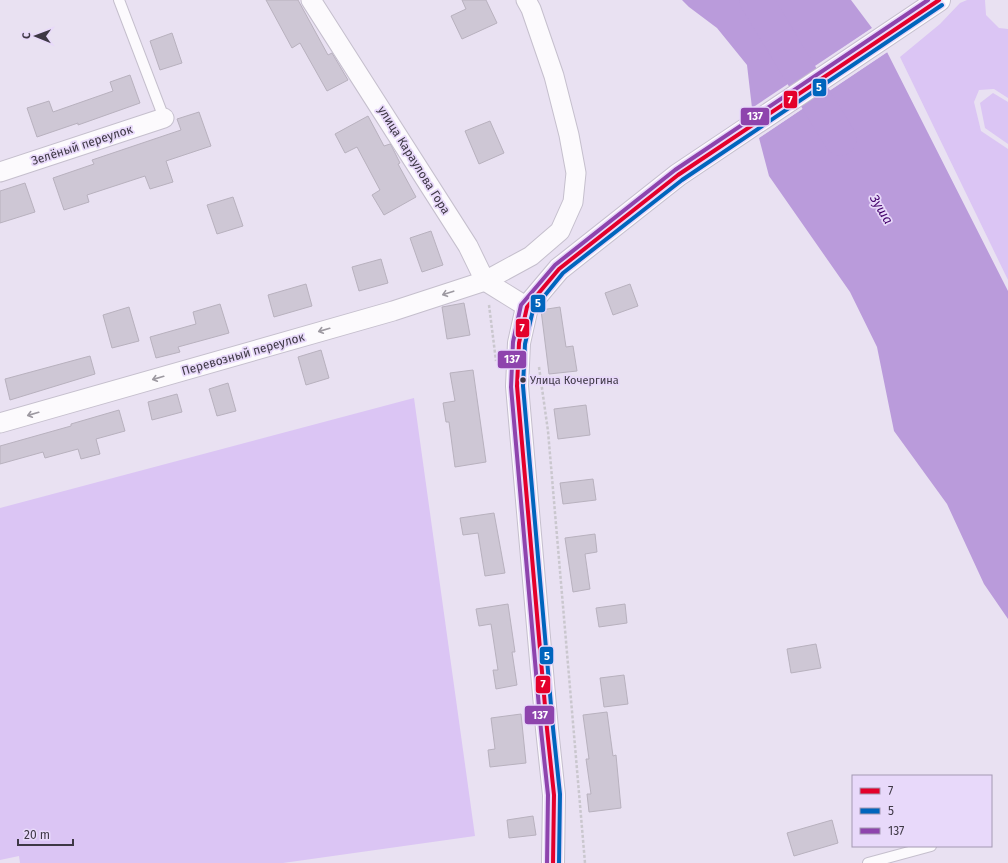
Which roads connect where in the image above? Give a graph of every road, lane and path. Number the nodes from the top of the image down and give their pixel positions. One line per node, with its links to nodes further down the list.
1 (119, 0): 5 (lane)
2 (311, 0): 7 (street, улица Караулова Гора)
3 (526, 0): 7 (street, Перевозный переулок)
4 (939, 0): 8 (main road)
5 (164, 118): 6 (street, Зелёный переулок)
6 (0, 172)
7 (485, 281): 8 (street); 10 (street, Перевозный переулок, one-way to 10)
8 (527, 307): 12 (main road)
9 (538, 362): 13 (path)
10 (0, 423)
11 (927, 847): 14 (lane)
12 (553, 863)
13 (585, 863)
14 (868, 863)

